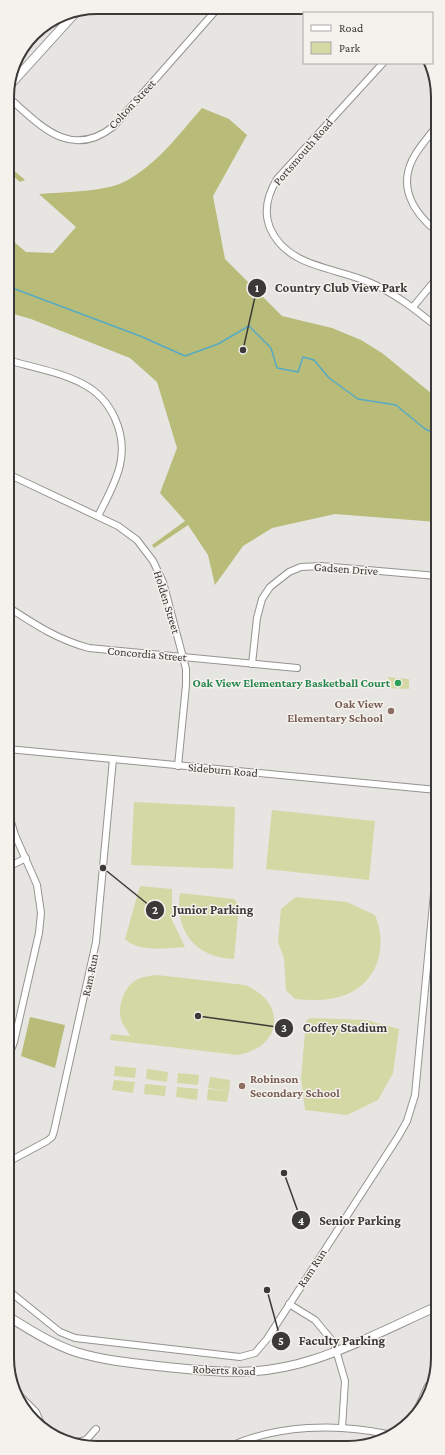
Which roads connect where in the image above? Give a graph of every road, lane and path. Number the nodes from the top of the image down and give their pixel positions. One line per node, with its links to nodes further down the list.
1 (213, 14): 5 (street, Colton Street)
2 (70, 18): 4 (main road)
3 (382, 64): 9 (street, Portsmouth Road)
4 (17, 77)
5 (14, 102)
6 (431, 134): 7 (street)
7 (431, 227)
8 (431, 284): 9 (street)
9 (413, 307): 10 (street, Portsmouth Road)
10 (431, 322)
11 (14, 362): 13 (street)
12 (14, 477): 13 (street, Holden Street)
13 (98, 516): 16 (street, Holden Street)
14 (431, 575): 17 (street, Gadsen Drive)
15 (14, 610): 16 (street, Concordia Street)
16 (182, 657): 17 (street, Concordia Street); 21 (street, Holden Street)
17 (252, 664): 18 (street, Concordia Street)
18 (296, 668)
19 (14, 749): 20 (street, Sideburn Road)
20 (113, 759): 21 (street, Sideburn Road); 28 (street, Ram Run)
21 (178, 766): 22 (street, Sideburn Road)
22 (431, 789)
23 (14, 832): 24 (street)
24 (26, 858): 25 (street); 27 (street)
25 (14, 864)
26 (431, 922): 30 (street, Ram Run)
27 (14, 1042)
28 (14, 1159)
29 (14, 1295): 30 (street, Ram Run)
30 (289, 1304): 33 (street)
31 (431, 1309): 33 (main road, Roberts Road)
32 (14, 1320): 33 (main road, Roberts Road)
33 (337, 1350): 36 (street)
34 (28, 1404): 35 (street)
35 (38, 1417)
36 (342, 1428): 38 (street); 40 (street)
37 (96, 1429): 39 (street)
38 (383, 1433)
39 (86, 1440)
40 (244, 1441)

